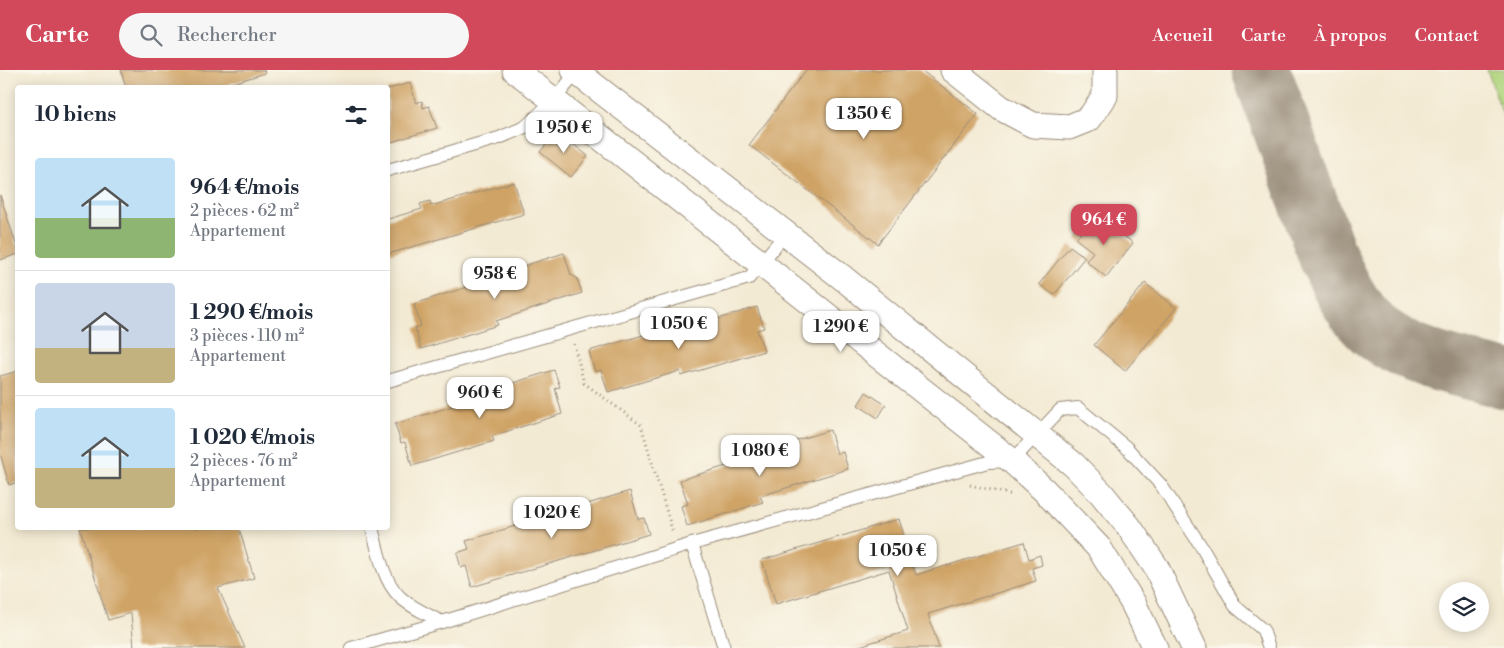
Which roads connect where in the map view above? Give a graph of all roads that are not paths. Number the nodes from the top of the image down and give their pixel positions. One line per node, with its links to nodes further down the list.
1 (515, 70): 5 (street)
2 (953, 70): 3 (street)
3 (1104, 70)
4 (576, 71): 5 (lane); 7 (street)
5 (554, 100): 6 (lane); 8 (street)
6 (390, 169)
7 (786, 233): 8 (lane); 10 (street)
8 (762, 263): 9 (lane); 11 (street)
9 (390, 380)
10 (1038, 435): 11 (lane); 18 (street); 19 (lane)
11 (1012, 461): 13 (lane); 17 (street)
12 (373, 530): 14 (lane)
13 (692, 544): 14 (lane); 16 (lane)
14 (442, 622): 15 (lane)
15 (351, 648)
16 (724, 648)
17 (1155, 648)
18 (1194, 648)
19 (1269, 648)

